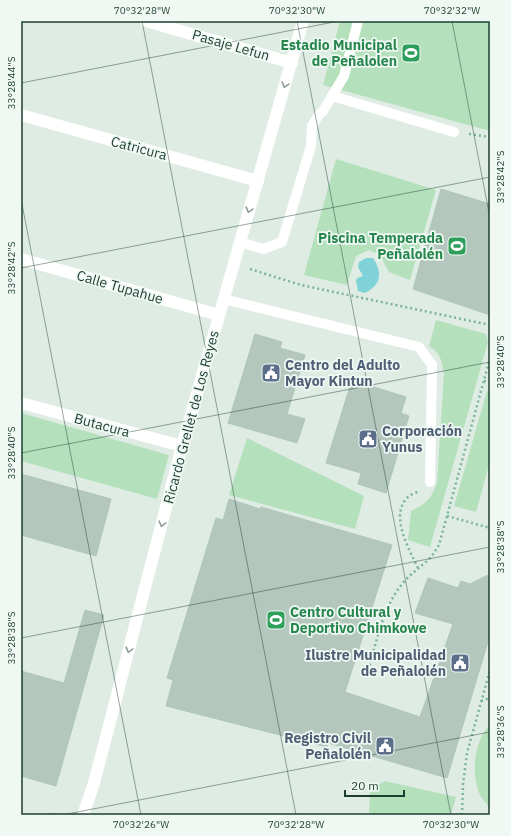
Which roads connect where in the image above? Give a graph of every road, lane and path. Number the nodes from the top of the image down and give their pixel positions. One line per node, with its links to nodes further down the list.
1 (146, 21): 4 (street, Pasaje Lefun)
2 (304, 21): 4 (street, Ricardo Grellet de Los Reyes)
3 (358, 21): 5 (lane)
4 (292, 63): 9 (street, Ricardo Grellet de Los Reyes, one-way to 9)
5 (332, 96): 7 (lane); 11 (lane)
6 (21, 116): 9 (street, Catricura)
7 (454, 132): 8 (path)
8 (490, 137)
9 (258, 181): 10 (street, Ricardo Grellet de Los Reyes, one-way to 10)
10 (240, 242): 11 (lane); 13 (street, Ricardo Grellet de Los Reyes)
11 (256, 248): 15 (path)
12 (21, 259): 14 (street, Calle Tupahue)
13 (224, 299): 14 (street, Ricardo Grellet de Los Reyes); 21 (lane)
14 (219, 315): 20 (street, Ricardo Grellet de Los Reyes)
15 (490, 325)
16 (490, 358): 17 (path)
17 (484, 381): 18 (path); 22 (path)
18 (490, 382)
19 (21, 403): 20 (street, Butacura)
20 (182, 446): 31 (street, Ricardo Grellet de Los Reyes, one-way to 31)
21 (430, 482): 24 (path)
22 (447, 516): 23 (path); 24 (path)
23 (490, 528)
24 (418, 568): 26 (path)
25 (490, 670): 28 (path)
26 (367, 675)
27 (490, 698): 28 (path)
28 (481, 702): 32 (path)
29 (49, 815): 30 (path)
30 (70, 815)
31 (83, 815)
32 (462, 815)

